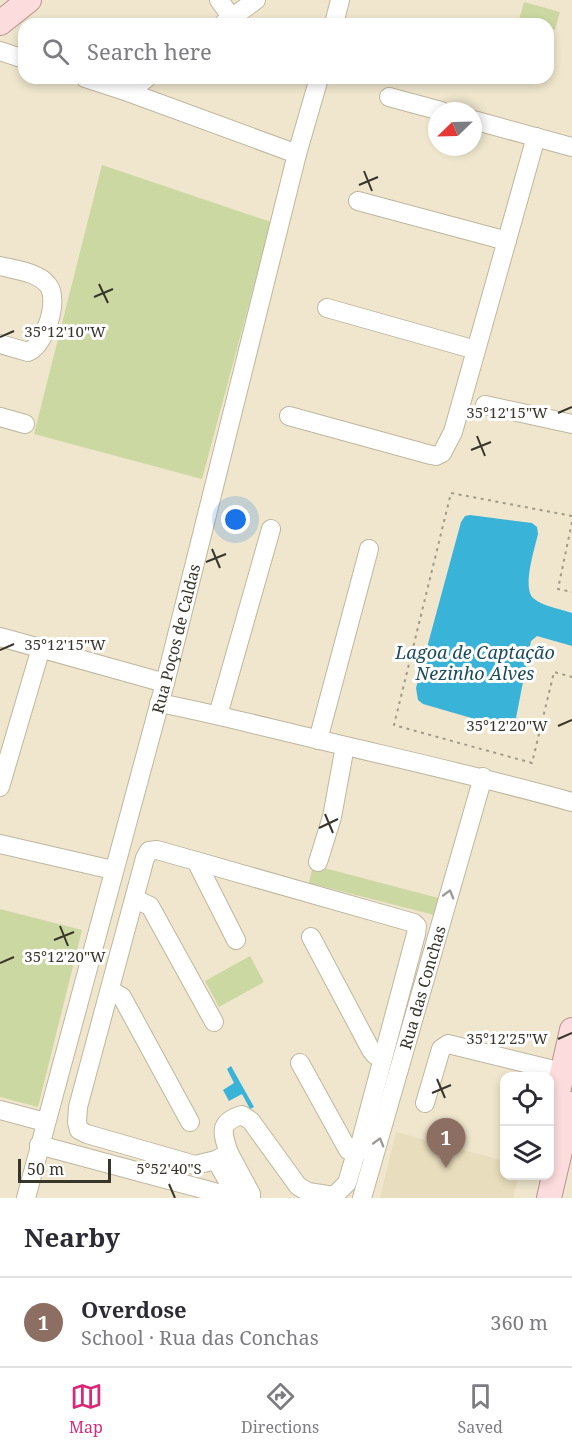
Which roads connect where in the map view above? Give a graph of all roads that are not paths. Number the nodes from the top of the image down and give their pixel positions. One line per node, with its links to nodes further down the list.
1 (29, 0): 8 (main road)
2 (219, 0): 5 (street)
3 (256, 0): 6 (street)
4 (340, 0): 7 (street)
5 (227, 18)
6 (232, 18)
7 (336, 18)
8 (0, 23)
9 (0, 51): 10 (street)
10 (18, 57)
11 (103, 84): 14 (street)
12 (139, 84): 14 (street)
13 (317, 84): 20 (street, Rua Poços de Caldas)
14 (128, 92): 20 (street)
15 (389, 97): 16 (street)
16 (428, 108)
17 (482, 122): 18 (street)
18 (536, 137): 19 (street); 22 (street)
19 (572, 147)
20 (297, 154): 36 (street, Rua Poços de Caldas)
21 (358, 201): 22 (street)
22 (507, 241): 26 (street)
23 (0, 266): 25 (street)
24 (327, 308): 26 (street)
25 (5, 346)
26 (476, 350): 28 (street)
27 (485, 405): 31 (street)
28 (289, 416)
29 (0, 417): 30 (street)
30 (25, 424)
31 (572, 424)
32 (272, 529): 37 (street)
33 (369, 549): 38 (street)
34 (0, 637): 35 (street)
35 (41, 648): 36 (street); 41 (street)
36 (161, 694): 37 (street); 46 (street, Rua Poços de Caldas)
37 (219, 712): 38 (street)
38 (319, 737): 39 (street)
39 (345, 746): 40 (street); 45 (street)
40 (483, 777): 42 (street); 69 (street, Rua das Conchas, one-way to 40)
41 (0, 787)
42 (572, 802)
43 (0, 843): 46 (street)
44 (196, 861): 47 (street); 49 (street); 53 (street)
45 (318, 862)
46 (113, 870): 59 (street, Rua Poços de Caldas)
47 (135, 899): 50 (street); 51 (street)
48 (311, 937): 53 (street)
49 (236, 940)
50 (110, 990): 60 (street); 64 (street)
51 (214, 1022)
52 (572, 1030): 55 (main road)
53 (383, 1057): 63 (street)
54 (300, 1063): 63 (street)
55 (562, 1072): 57 (street); 61 (main road)
56 (572, 1101): 71 (main road)
57 (425, 1103)
58 (0, 1110): 59 (street)
59 (45, 1122): 62 (street, Rua Poços de Caldas)
60 (190, 1122)
61 (549, 1126)
62 (39, 1145): 66 (street); 67 (street, Rua Poços de Caldas)
63 (356, 1153): 64 (street)
64 (223, 1156): 66 (street); 68 (street)
65 (537, 1180): 70 (main road)
66 (231, 1197)
67 (26, 1198)
68 (251, 1198)
69 (362, 1198)
70 (532, 1198)
71 (549, 1198)

